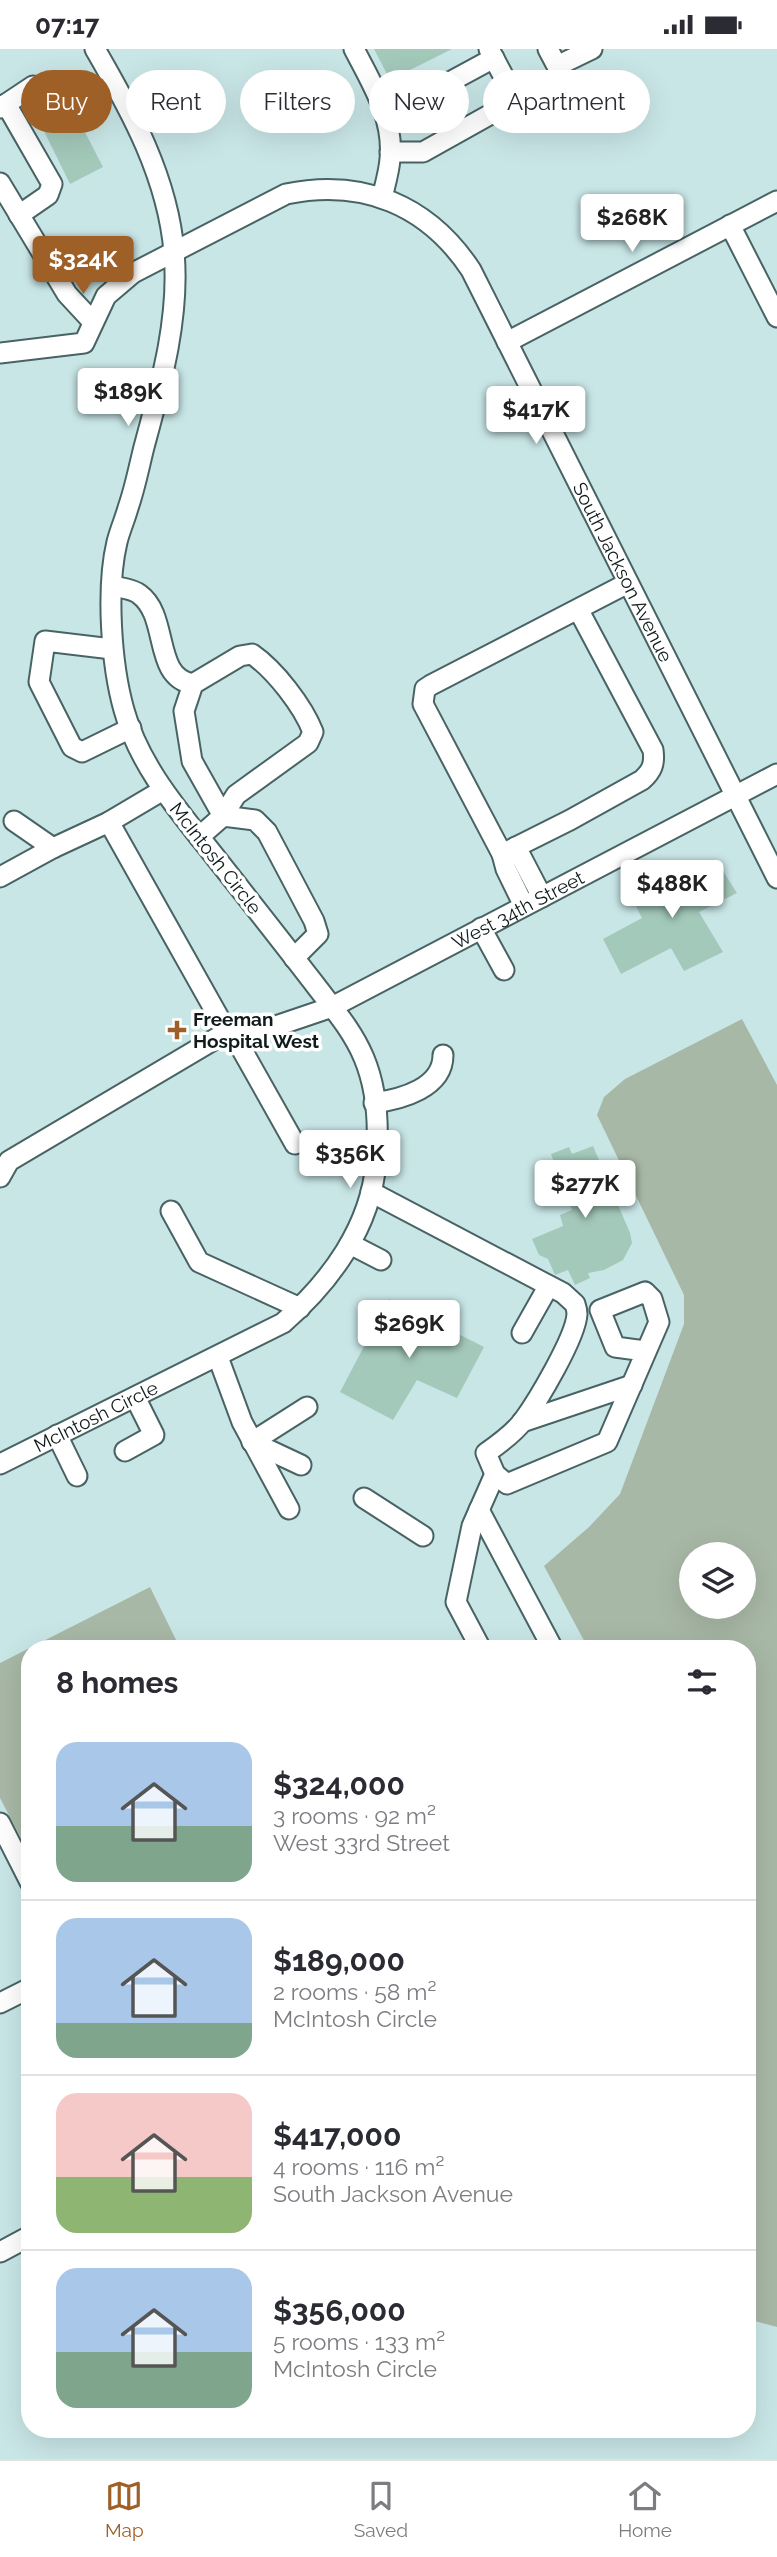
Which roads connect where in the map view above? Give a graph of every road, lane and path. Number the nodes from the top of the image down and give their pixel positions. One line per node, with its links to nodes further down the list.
1 (95, 49): 15 (street, McIntosh Circle)
2 (354, 49): 9 (street)
3 (548, 49): 4 (street)
4 (592, 49)
5 (492, 54): 6 (street); 9 (street)
6 (466, 70)
7 (21, 94): 8 (street)
8 (3, 106): 13 (street)
9 (390, 152): 11 (street)
10 (0, 183): 13 (street)
11 (382, 198): 15 (street, South Jackson Avenue); 18 (street, South Jackson Avenue)
12 (777, 201): 14 (street)
13 (19, 215): 17 (street)
14 (730, 225): 16 (street); 18 (street)
15 (174, 252): 17 (street, South Jackson Avenue); 21 (street, McIntosh Circle)
16 (777, 317)
17 (92, 321): 19 (street, South Jackson Avenue)
18 (507, 342): 20 (street, South Jackson Avenue)
19 (0, 353)
20 (628, 583): 22 (street); 28 (street, South Jackson Avenue)
21 (113, 586): 23 (street, McIntosh Circle); 24 (street)
22 (578, 609): 34 (street); 34 (street)
23 (112, 649): 25 (street, McIntosh Circle); 25 (street)
24 (193, 684): 29 (street); 29 (street)
25 (131, 728): 27 (street, McIntosh Circle)
26 (777, 774): 28 (street, West 34th Street)
27 (163, 790): 31 (street); 32 (street, McIntosh Circle)
28 (735, 796): 36 (street, South Jackson Avenue); 37 (street, West 34th Street)
29 (223, 816): 32 (street); 40 (street)
30 (14, 821): 33 (street)
31 (109, 822): 33 (street); 43 (street)
32 (199, 837): 40 (street, McIntosh Circle)
33 (53, 848): 35 (street)
34 (509, 850): 37 (street); 38 (street)
35 (0, 877)
36 (777, 878)
37 (542, 897): 38 (street, West 34th Street)
38 (524, 906): 39 (street, West 34th Street)
39 (481, 928): 41 (street); 42 (street, West 34th Street)
40 (295, 958): 42 (street, McIntosh Circle)
41 (504, 970)
42 (332, 1007): 43 (street, West 34th Street); 45 (street, McIntosh Circle)
43 (230, 1032): 46 (street); 47 (street)
44 (443, 1055): 45 (street)
45 (374, 1103): 48 (street, McIntosh Circle)
46 (295, 1145)
47 (3, 1162)
48 (371, 1192): 50 (street, McIntosh Circle); 52 (street)
49 (171, 1211): 53 (street)
50 (350, 1244): 51 (street); 53 (street, McIntosh Circle)
51 (381, 1260)
52 (548, 1287): 54 (street); 60 (street)
53 (300, 1308): 56 (street, McIntosh Circle)
54 (522, 1333)
55 (645, 1351): 57 (street)
56 (218, 1357): 58 (street, McIntosh Circle); 62 (street)
57 (632, 1385): 60 (street); 66 (street)
58 (135, 1397): 61 (street, McIntosh Circle); 63 (street)
59 (307, 1407): 62 (street)
60 (522, 1422): 66 (street)
61 (57, 1436): 64 (street, McIntosh Circle); 67 (street)
62 (252, 1442): 65 (street); 69 (street)
63 (125, 1451)
64 (0, 1464)
65 (301, 1465)
66 (495, 1474): 70 (street)
67 (77, 1476)
68 (364, 1498): 71 (street)
69 (289, 1509)
70 (479, 1510): 72 (street); 73 (street)
71 (423, 1536)
72 (476, 1640)
73 (548, 1640)
74 (0, 1823): 75 (street)
75 (21, 1864)
76 (21, 1992): 77 (street)
77 (0, 2003)
78 (21, 2241): 79 (street)
79 (0, 2252)

